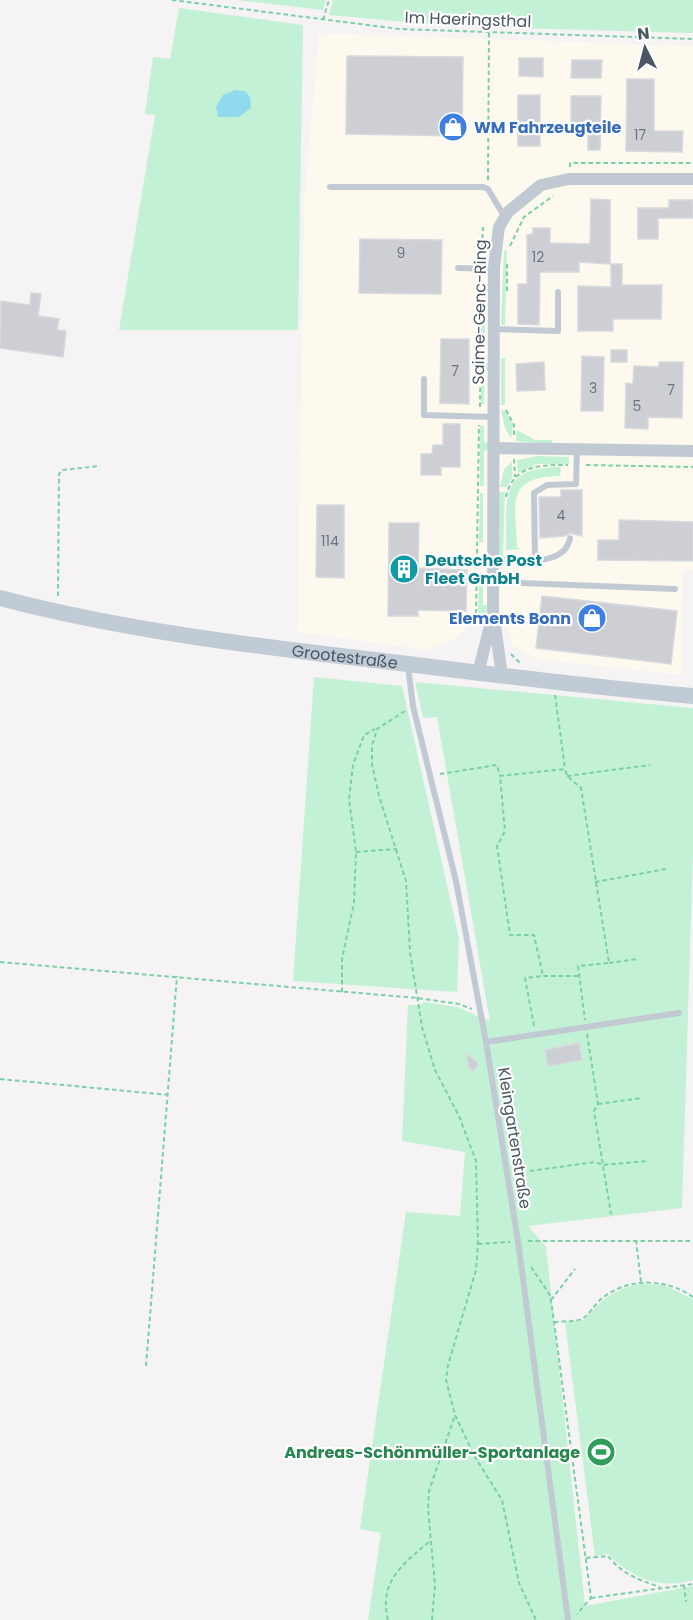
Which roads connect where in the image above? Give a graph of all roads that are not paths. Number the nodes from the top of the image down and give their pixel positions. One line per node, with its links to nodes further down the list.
1 (693, 179): 3 (street, Saime-Genc-Ring)
2 (330, 187): 3 (lane)
3 (505, 217): 5 (street, Saime-Genc-Ring)
4 (458, 268): 5 (lane)
5 (494, 268): 7 (street, Saime-Genc-Ring)
6 (558, 292): 7 (lane)
7 (494, 329): 9 (street, Saime-Genc-Ring)
8 (424, 379): 9 (lane)
9 (494, 412): 10 (street, Saime-Genc-Ring)
10 (494, 448): 11 (street); 15 (street, Saime-Genc-Ring)
11 (577, 449): 12 (street); 14 (lane)
12 (693, 451)
13 (570, 538): 14 (lane)
14 (535, 559): 15 (lane)
15 (494, 560): 16 (street, Saime-Genc-Ring)
16 (494, 582): 17 (lane); 19 (street, Saime-Genc-Ring)
17 (675, 589)
18 (0, 598): 20 (main road, Grootestraße)
19 (493, 611): 21 (street, Saime-Genc-Ring); 22 (street, Saime-Genc-Ring)
20 (408, 664): 21 (main road, Grootestraße); 25 (lane, Kleingartenstraße)
21 (477, 673): 22 (main road, Grootestraße)
22 (502, 676): 23 (main road, Grootestraße)
23 (693, 696)
24 (679, 1013): 25 (lane)
25 (486, 1042): 26 (lane, Kleingartenstraße)
26 (570, 1620)

